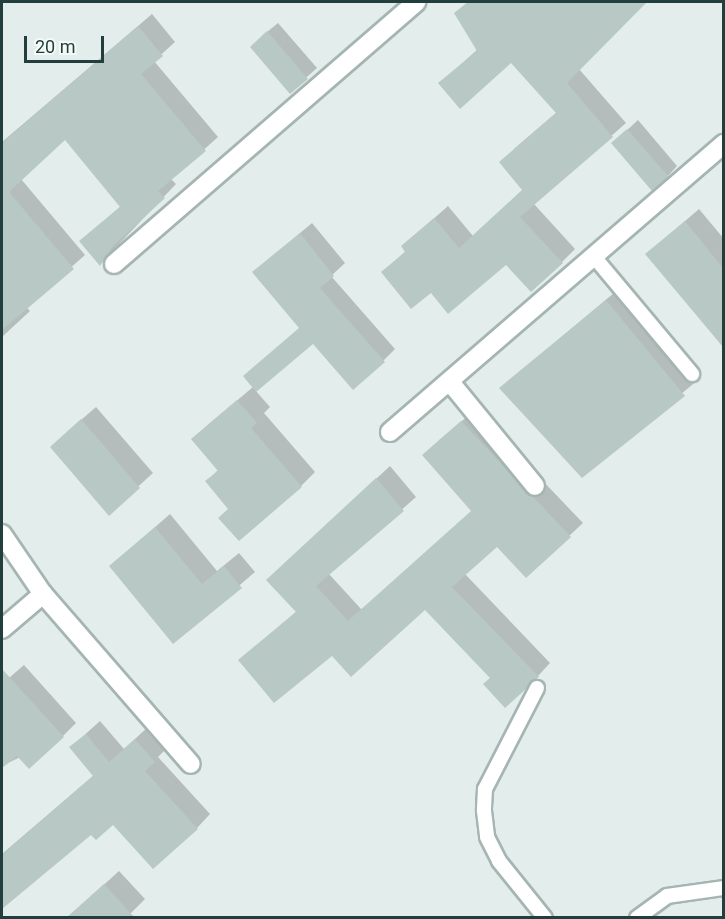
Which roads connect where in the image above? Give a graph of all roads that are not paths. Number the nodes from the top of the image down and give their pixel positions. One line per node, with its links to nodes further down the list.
1 (416, 2): 4 (street)
2 (723, 144): 3 (street)
3 (596, 259): 5 (lane); 6 (street)
4 (114, 264)
5 (692, 374)
6 (450, 382): 7 (street); 8 (street)
7 (390, 432)
8 (536, 486)
9 (2, 534): 10 (street)
10 (43, 594): 11 (street); 13 (street)
11 (2, 628)
12 (537, 688): 15 (lane)
13 (191, 764)
14 (723, 888): 16 (lane)
15 (545, 918)
16 (637, 918)

